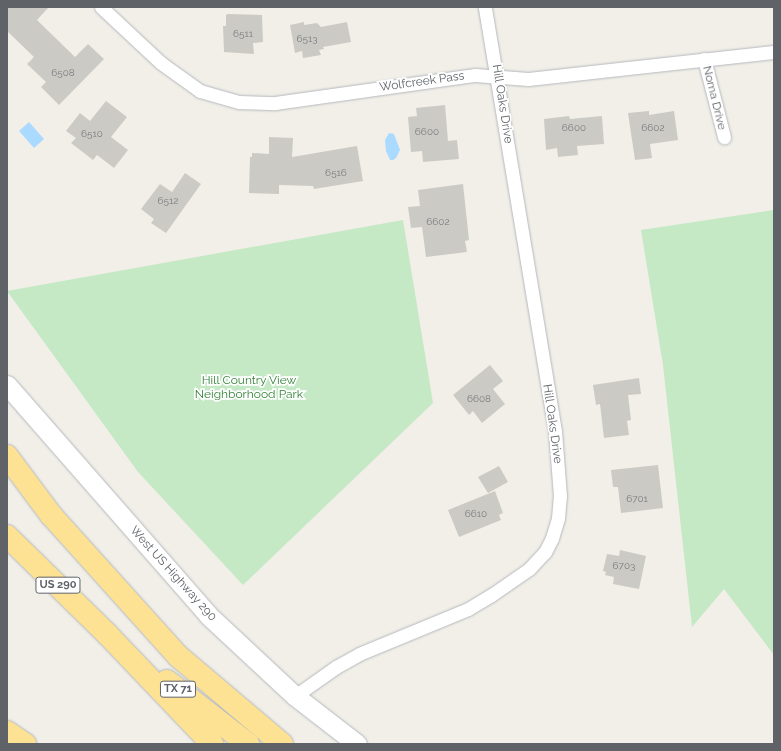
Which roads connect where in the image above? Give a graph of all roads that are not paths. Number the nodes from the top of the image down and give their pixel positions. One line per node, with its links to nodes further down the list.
1 (101, 7): 5 (street, Wolfcreek Pass)
2 (485, 7): 5 (street, Hill Oaks Drive)
3 (774, 52): 4 (street, Wolfcreek Pass)
4 (704, 59): 5 (street, Wolfcreek Pass); 6 (street, Noma Drive)
5 (498, 76): 11 (street, Hill Oaks Drive)
6 (724, 137)
7 (7, 385): 11 (main road, West US Highway 290)
8 (7, 456): 18 (highway)
9 (7, 536): 10 (highway, US 290)
10 (108, 635): 16 (highway, US 290); 17 (highway, TX 71)
11 (295, 696): 19 (main road, West US Highway 290)
12 (7, 732): 15 (highway)
13 (7, 740): 14 (highway)
14 (11, 744)
15 (25, 744)
16 (212, 744)
17 (248, 744)
18 (282, 744)
19 (357, 744)

